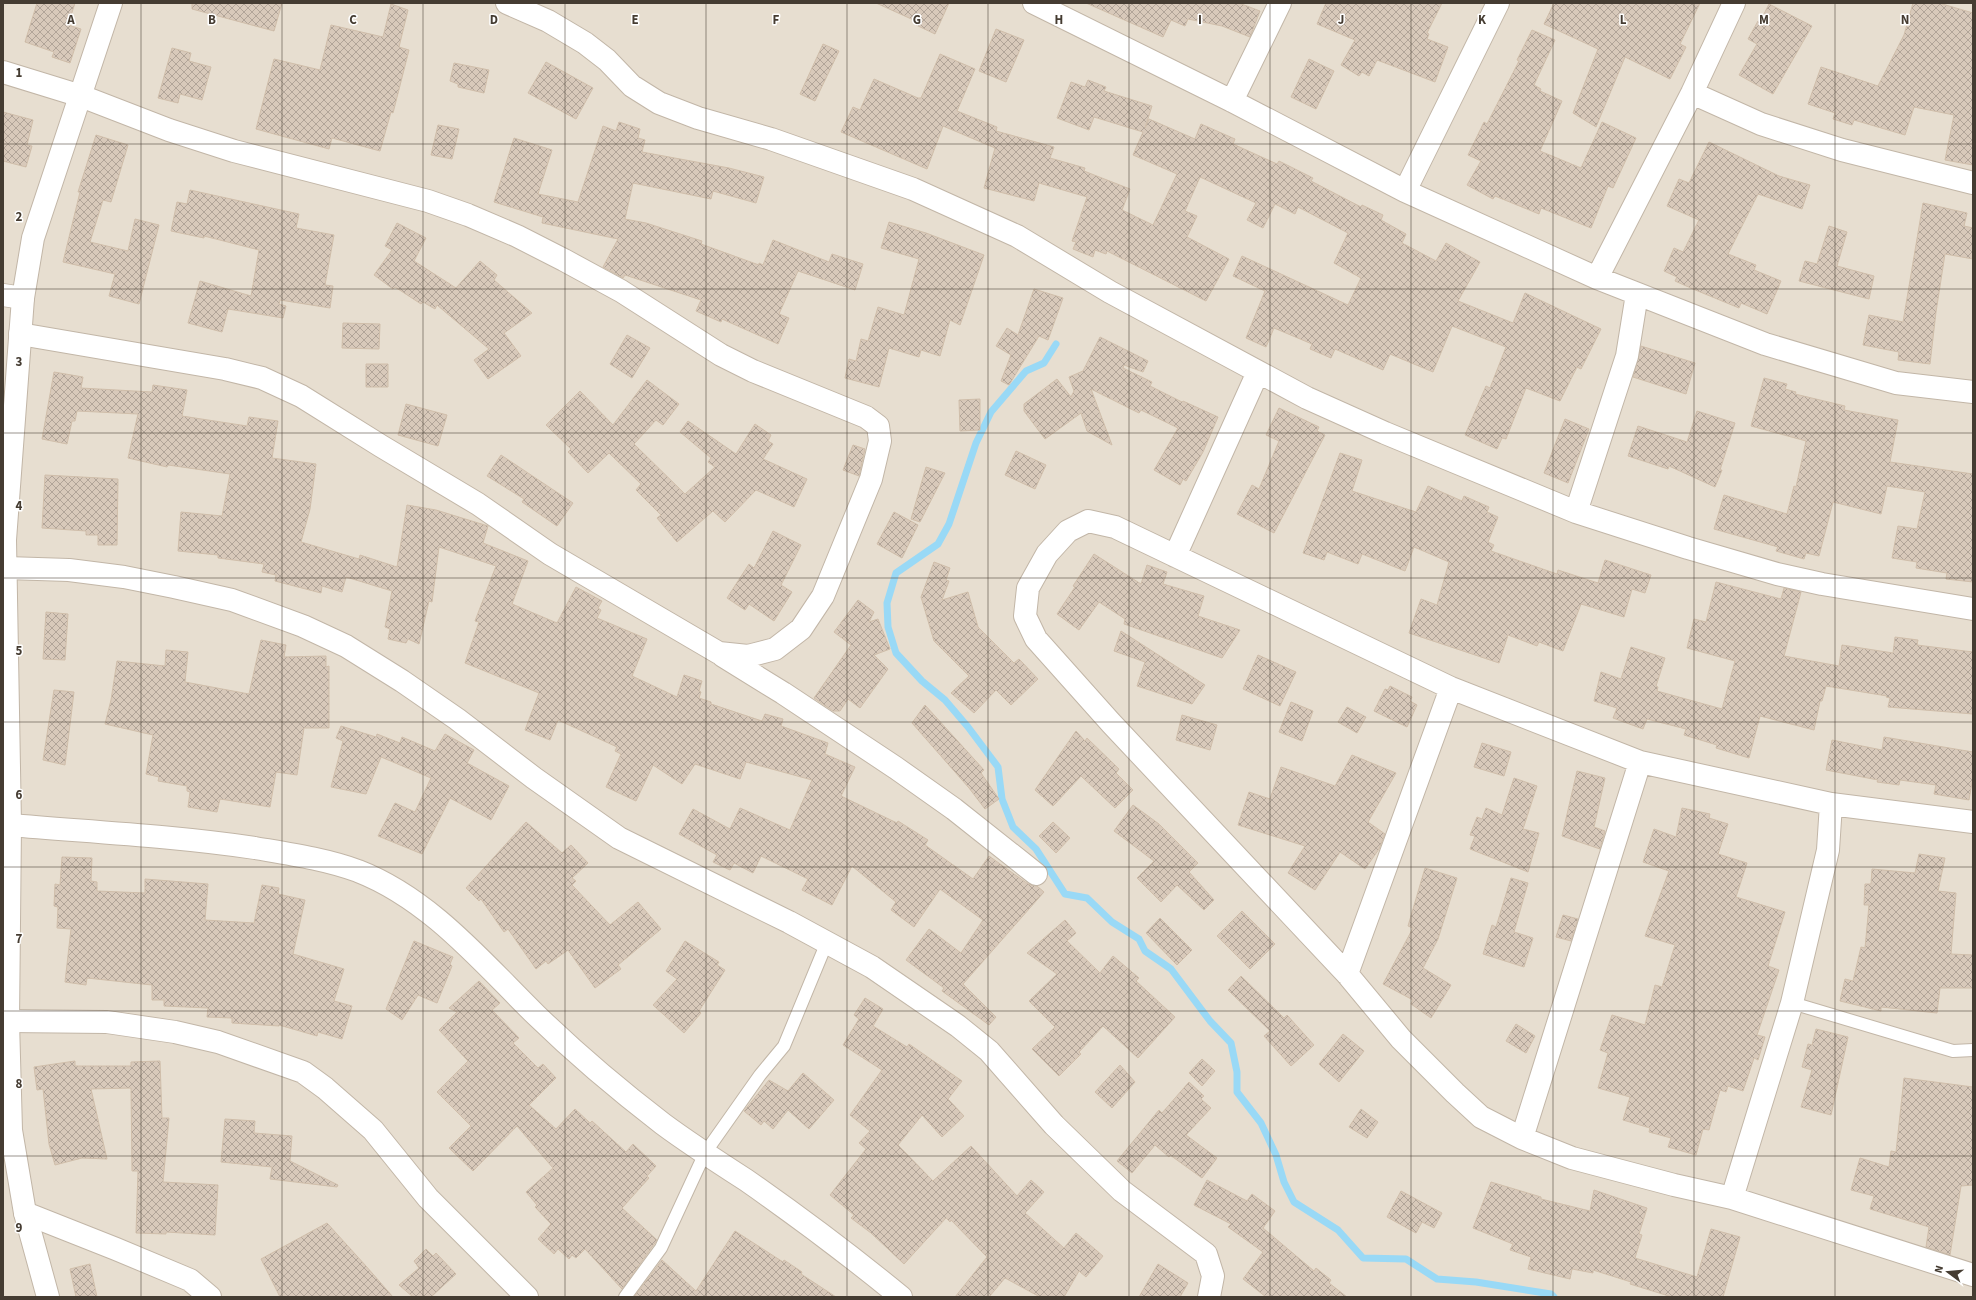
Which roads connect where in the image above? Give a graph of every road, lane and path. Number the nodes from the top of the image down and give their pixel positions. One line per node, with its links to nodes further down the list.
1 (111, 3): 9 (street)
2 (507, 3): 17 (street)
3 (1280, 3): 10 (street)
4 (1498, 3): 12 (street)
5 (1734, 3): 8 (street)
6 (1037, 4): 10 (street)
7 (3, 72): 9 (street)
8 (1692, 93): 11 (street); 13 (street)
9 (81, 96): 15 (street); 24 (street)
10 (1232, 101): 12 (street)
11 (1973, 183)
12 (1404, 191): 13 (street)
13 (1597, 278): 14 (street)
14 (1637, 294): 18 (street); 19 (street)
15 (13, 296): 16 (street)
16 (20, 334): 20 (street); 24 (street)
17 (1258, 372): 19 (street); 21 (street)
18 (1973, 392)
19 (1576, 512): 23 (street)
20 (4, 539): 22 (street)
21 (1174, 556): 25 (street); 34 (street)
22 (6, 568): 26 (street); 33 (street)
23 (1973, 609)
24 (719, 653): 31 (street)
25 (1451, 688): 27 (street); 34 (street)
26 (6, 746): 30 (street)
27 (1640, 762): 28 (street); 39 (street)
28 (1830, 804): 29 (street); 35 (street)
29 (1973, 822)
30 (10, 825): 32 (street); 40 (street)
31 (1036, 874)
32 (6, 929): 36 (street)
33 (827, 942): 40 (lane); 49 (street)
34 (1348, 974): 39 (street)
35 (1792, 1003): 37 (lane); 41 (street)
36 (8, 1021): 38 (street); 46 (street)
37 (1973, 1050)
38 (7, 1130): 42 (street)
39 (1522, 1138): 41 (street)
40 (705, 1153): 47 (lane); 48 (street)
41 (1732, 1198): 43 (street)
42 (26, 1213): 44 (street); 45 (street)
43 (1973, 1275)
44 (48, 1297)
45 (210, 1297)
46 (527, 1297)
47 (625, 1297)
48 (901, 1297)
49 (1209, 1297)

